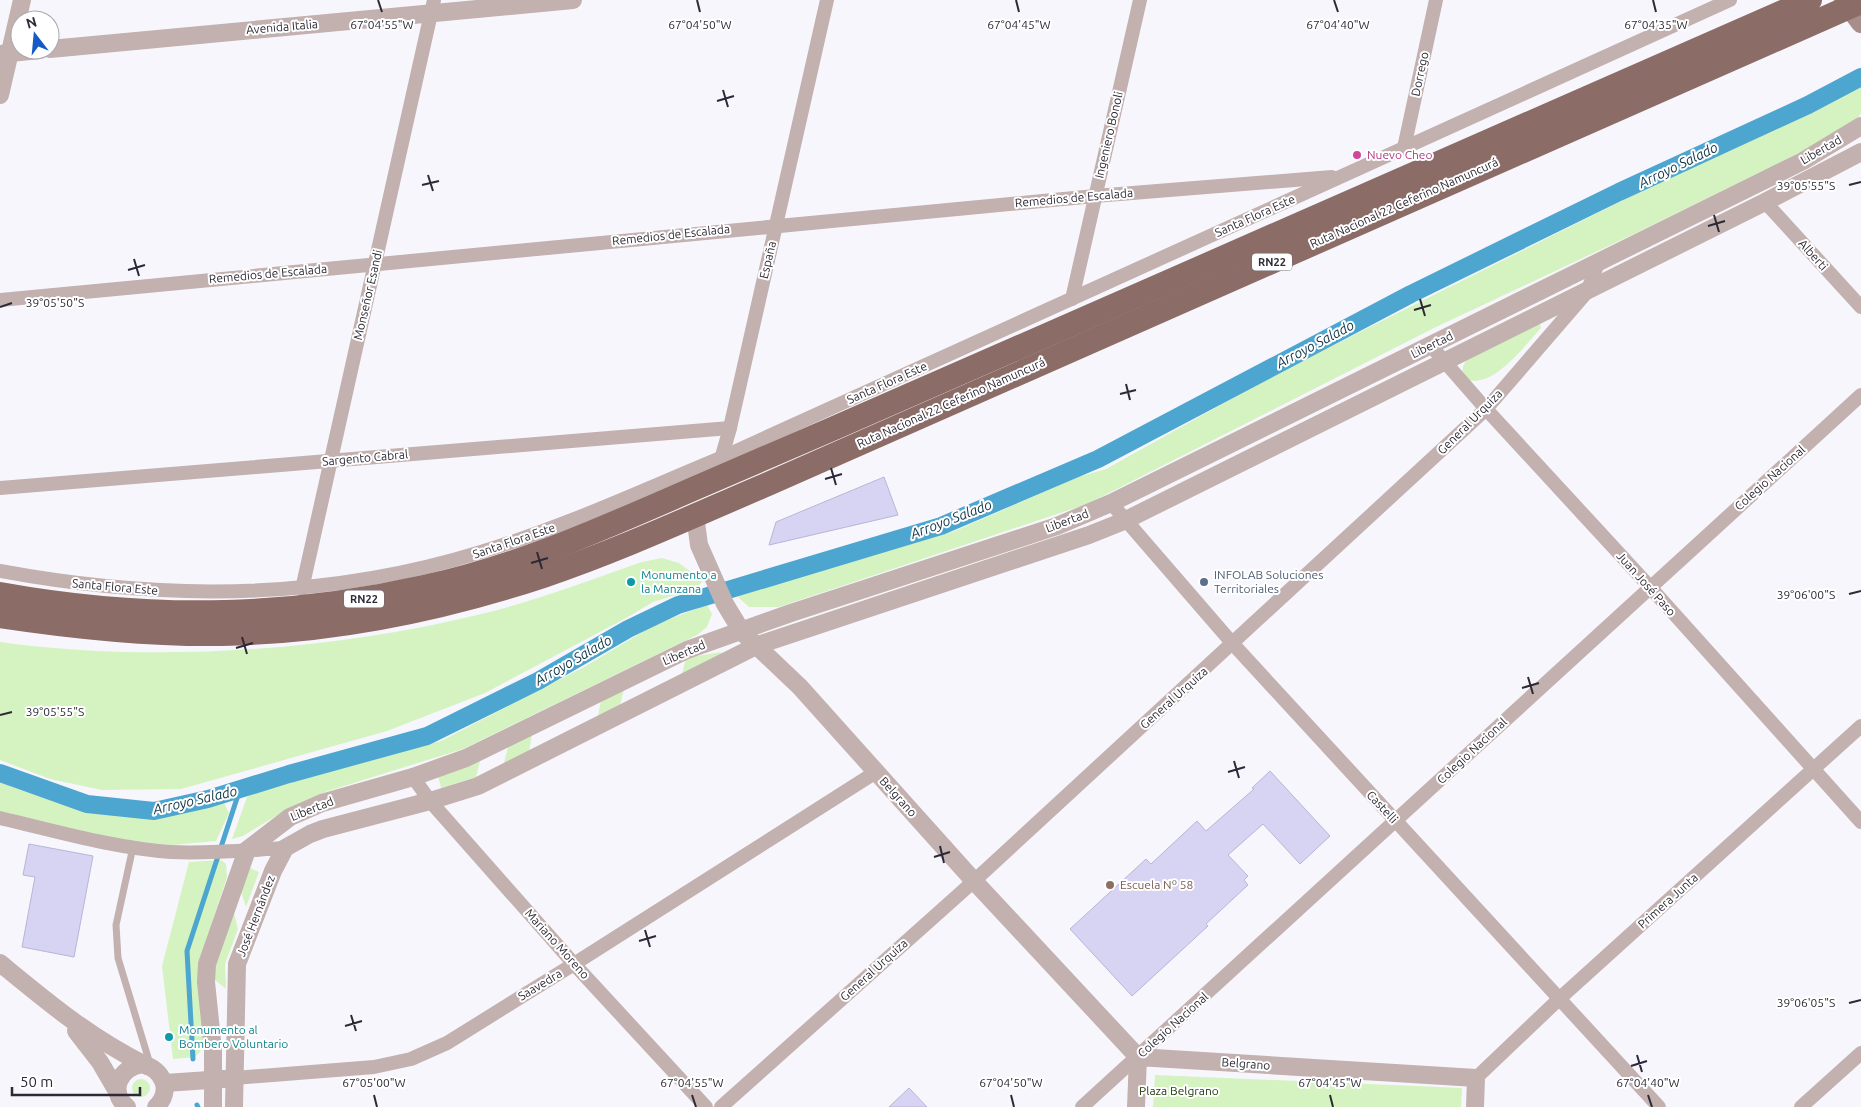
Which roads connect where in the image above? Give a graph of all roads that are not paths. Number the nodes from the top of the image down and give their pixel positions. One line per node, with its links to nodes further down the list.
1 (22, 0): 11 (street)
2 (573, 0): 8 (street, Avenida Italia)
3 (827, 0): 19 (street, España)
4 (1140, 0): 17 (street, Ingeniero Bonoli)
5 (1436, 0): 14 (street, Dorrego)
6 (1730, 0): 14 (street, Santa Flora Este)
7 (1810, 0): 33 (highway, Ruta Nacional 22 Ceferino Namuncurá / RN22)
8 (432, 7): 10 (street, Avenida Italia); 21 (street, Monseñor Esandi)
9 (1854, 8): 36 (highway, Ruta Nacional 22 Ceferino Namuncurá / RN22)
10 (60, 48)
11 (5, 53): 12 (street)
12 (0, 95)
13 (1861, 126): 20 (street, Libertad)
14 (1404, 148): 16 (street, Santa Flora Este)
15 (1861, 152): 18 (street, Libertad)
16 (1342, 176): 17 (street, Remedios de Escalada); 23 (street, Santa Flora Este)
17 (1095, 196): 19 (street, Remedios de Escalada); 23 (street, Ingeniero Bonoli)
18 (1765, 202): 22 (street, Libertad); 25 (street, Alberti)
19 (776, 225): 21 (street, Remedios de Escalada); 30 (street, España)
20 (1598, 263): 22 (street, General Urquiza); 26 (street, Libertad)
21 (375, 264): 24 (street, Remedios de Escalada); 32 (street, Monseñor Esandi)
22 (1587, 292): 27 (street, Libertad); 29 (street, General Urquiza)
23 (1072, 299): 31 (street, Santa Flora Este)
24 (0, 300)
25 (1861, 307)
26 (1431, 346): 27 (street, Juan José Paso); 35 (street, Libertad)
27 (1444, 360): 29 (street, Juan José Paso); 37 (street, Libertad)
28 (1861, 396): 39 (street, Colegio Nacional)
29 (1486, 409): 39 (street, Juan José Paso); 44 (street, General Urquiza)
30 (730, 428): 31 (street, España); 32 (street, Sargento Cabral)
31 (723, 457): 33 (street, España); 40 (street, Santa Flora Este)
32 (331, 461): 34 (street, Sargento Cabral); 40 (street, Monseñor Esandi)
33 (710, 482): 36 (street, España); 41 (highway, Ruta Nacional 22 Ceferino Namuncurá / RN22)
34 (0, 488)
35 (1111, 503): 37 (street, Castelli); 43 (street, Libertad)
36 (695, 515): 42 (highway, Ruta Nacional 22 Ceferino Namuncurá / RN22); 43 (street, Belgrano)
37 (1124, 521): 44 (street, Castelli); 45 (street, Libertad)
38 (0, 571): 40 (street, Santa Flora Este)
39 (1650, 587): 47 (street, Juan José Paso); 52 (street, Colegio Nacional)
40 (302, 589)
41 (0, 594)
42 (0, 616)
43 (742, 632): 45 (street, Belgrano); 49 (street, Libertad)
44 (1233, 644): 52 (street, Castelli); 57 (street, General Urquiza)
45 (758, 645): 48 (street, Belgrano); 50 (street, Libertad)
46 (1861, 726): 47 (street, Primera Junta)
47 (1813, 769): 53 (street, Juan José Paso); 60 (street, Primera Junta)
48 (876, 772): 57 (street, Belgrano); 59 (street, Saavedra)
49 (413, 777): 50 (street, Mariano Moreno); 56 (street, Libertad)
50 (430, 801): 55 (street, Libertad); 59 (street, Mariano Moreno)
51 (0, 818): 54 (street, Libertad)
52 (1395, 822): 60 (street, Castelli); 63 (street, Colegio Nacional)
53 (1861, 822)
54 (134, 847): 56 (street, Libertad); 64 (lane)
55 (285, 848): 56 (street, Libertad); 65 (street, José Hernández)
56 (240, 850): 67 (street)
57 (974, 881): 63 (street, Belgrano); 73 (street, General Urquiza)
58 (0, 963): 61 (street)
59 (574, 964): 65 (street, Saavedra); 72 (street, Mariano Moreno)
60 (1559, 999): 66 (street, Primera Junta); 77 (street, Castelli)
61 (65, 1017): 64 (street); 69 (street)
62 (1861, 1053): 78 (street)
63 (1138, 1056): 66 (street, Belgrano); 74 (street, Colegio Nacional); 75 (street)
64 (149, 1066): 68 (street); 69 (street)
65 (236, 1078): 67 (street, Saavedra); 71 (street, José Hernández)
66 (1476, 1078): 76 (street)
67 (213, 1079): 68 (street, Saavedra); 70 (street)
68 (162, 1098)
69 (124, 1103)
70 (212, 1107)
71 (234, 1107)
72 (706, 1107)
73 (721, 1107)
74 (1082, 1107)
75 (1136, 1107)
76 (1475, 1107)
77 (1659, 1107)
78 (1802, 1107)

